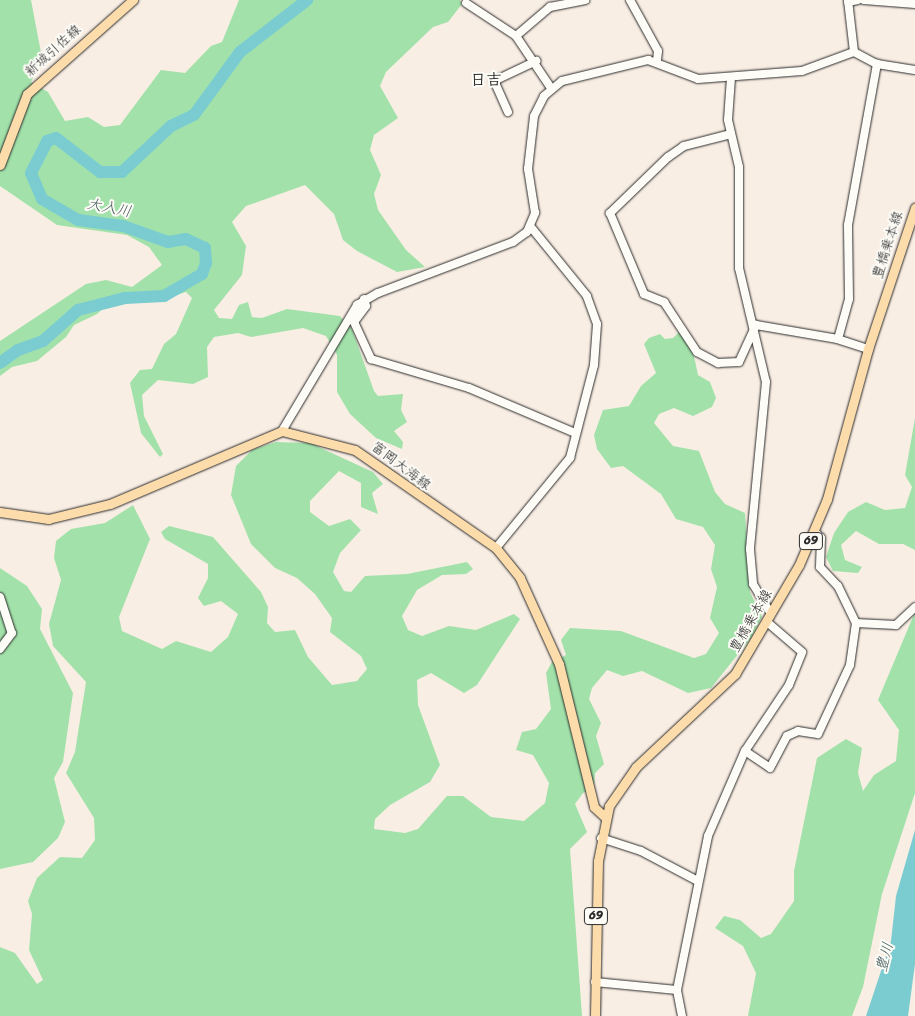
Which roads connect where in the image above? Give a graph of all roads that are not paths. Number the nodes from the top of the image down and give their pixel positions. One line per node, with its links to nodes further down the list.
1 (133, 0): 19 (main road, 新城引佐線)
2 (585, 0): 9 (street)
3 (630, 0): 12 (street)
4 (858, 0): 6 (street)
5 (864, 0): 8 (street)
6 (848, 1): 10 (street)
7 (466, 3): 9 (street)
8 (915, 4)
9 (516, 36): 11 (street)
10 (854, 52): 13 (street); 15 (street)
11 (536, 60): 16 (street); 17 (street)
12 (657, 60): 15 (street); 16 (street)
13 (877, 64): 14 (street); 24 (street)
14 (915, 70)
15 (731, 78): 18 (street)
16 (551, 88): 21 (street)
17 (508, 112)
18 (731, 134): 23 (street); 23 (street)
19 (0, 165)
20 (915, 208): 25 (main road, 豊橋乗本線 / 69)
21 (531, 228): 22 (street); 27 (street)
22 (364, 299): 26 (street); 27 (street)
23 (752, 328): 24 (street); 33 (street)
24 (838, 339): 25 (street)
25 (868, 349): 29 (main road, 豊橋乗本線 / 69)
26 (282, 431): 28 (main road); 30 (main road, 富岡大海線)
27 (575, 433): 30 (street)
28 (0, 512)
29 (816, 532): 33 (main road, 豊橋乗本線 / 69); 34 (street)
30 (496, 548): 37 (main road, 富岡大海線)
31 (0, 597): 35 (street)
32 (915, 607): 34 (street)
33 (769, 618): 36 (street); 37 (main road, 豊橋乗本線 / 69)
34 (856, 623): 36 (street)
35 (0, 649)
36 (745, 751): 39 (street)
37 (606, 817): 38 (main road, 豊橋乗本線 / 69)
38 (601, 838): 39 (street); 40 (main road, 豊橋乗本線 / 69)
39 (698, 881): 41 (street)
40 (595, 982): 41 (street); 42 (main road, 豊橋乗本線 / 69)
41 (677, 990): 43 (street)
42 (595, 1016)
43 (682, 1016)

